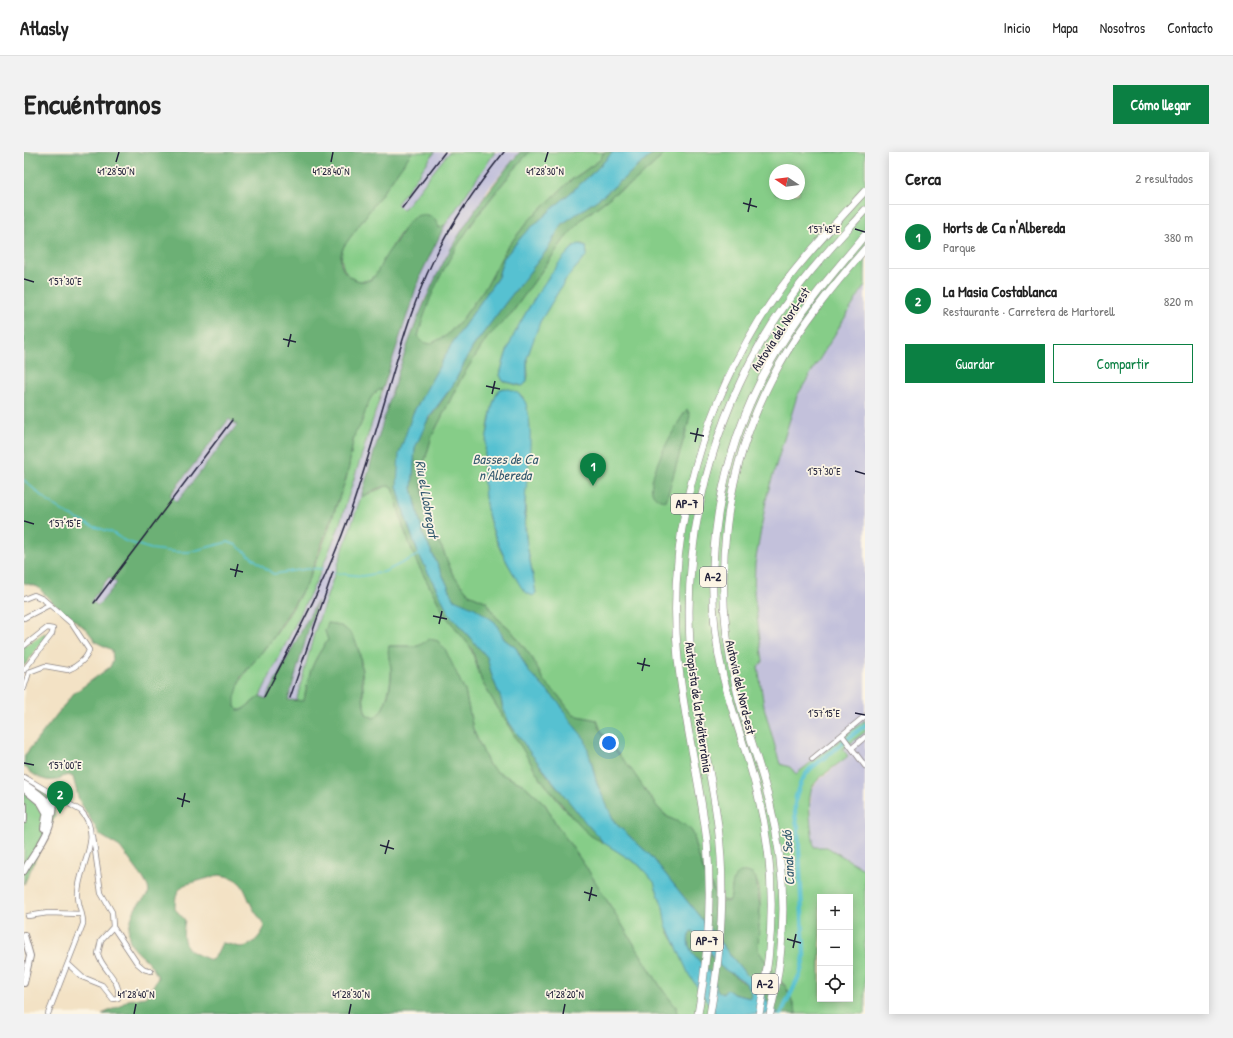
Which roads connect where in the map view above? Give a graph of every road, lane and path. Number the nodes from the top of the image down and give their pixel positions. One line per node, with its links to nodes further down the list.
1 (865, 192): 35 (highway, Autopista de la Mediterrània / AP-7)
2 (865, 210): 36 (highway, Autopista de la Mediterrània / AP-7)
3 (865, 235): 37 (highway, Autovia del Nord-est / A-2)
4 (865, 249): 38 (highway, Autovia del Nord-est / A-2)
5 (24, 599): 6 (street)
6 (49, 605): 7 (street); 9 (street)
7 (24, 618)
8 (24, 646): 9 (street)
9 (26, 670): 10 (street)
10 (24, 688)
11 (865, 716): 12 (street)
12 (843, 736): 14 (street); 15 (street)
13 (865, 737): 14 (street)
14 (851, 746): 16 (street)
15 (812, 759)
16 (865, 766)
17 (24, 776): 21 (street)
18 (24, 784): 21 (main road)
19 (24, 789): 20 (main road)
20 (34, 796): 21 (main road); 23 (main road)
21 (53, 799): 23 (main road); 25 (street)
22 (24, 806): 24 (main road)
23 (48, 818): 26 (main road)
24 (24, 820)
25 (92, 835): 27 (street); 29 (street)
26 (24, 871)
27 (81, 914): 28 (street); 31 (street)
28 (28, 916)
29 (113, 928): 31 (street); 32 (street)
30 (24, 935): 33 (main road)
31 (68, 964): 34 (street)
32 (151, 971)
33 (24, 983)
34 (48, 1014)
35 (698, 1014)
36 (710, 1014)
37 (759, 1014)
38 (770, 1014)

